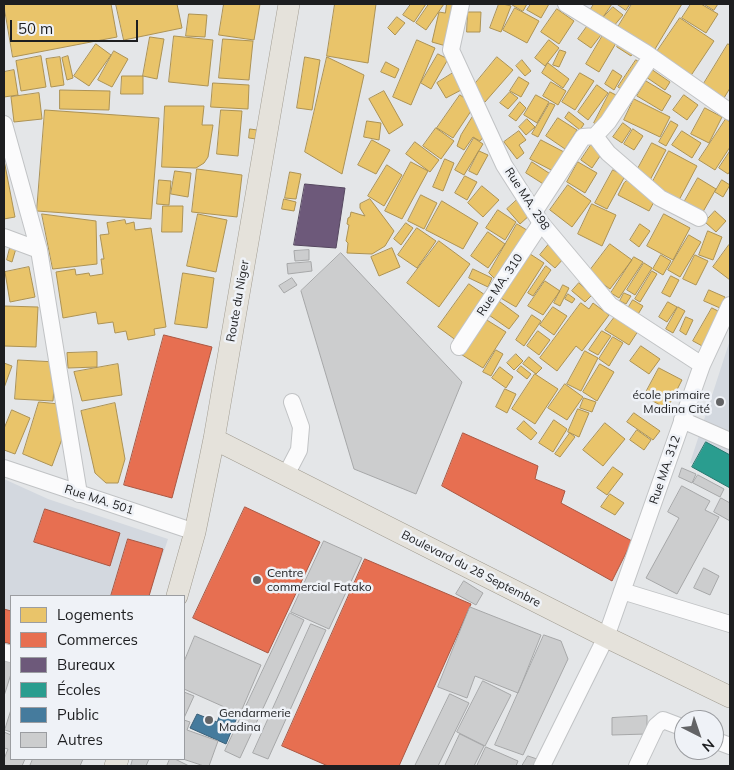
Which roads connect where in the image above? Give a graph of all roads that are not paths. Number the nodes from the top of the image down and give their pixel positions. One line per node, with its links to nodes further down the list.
1 (289, 4): 17 (main road, Route du Niger)
2 (461, 4): 8 (street, Rue MA. 298)
3 (566, 4): 4 (street)
4 (651, 57): 5 (street); 7 (street)
5 (730, 112)
6 (4, 124): 11 (street)
7 (595, 136): 8 (street, Rue MA. 310); 9 (street)
8 (537, 218): 13 (street, Rue MA. 310); 14 (street, Rue MA. 298)
9 (699, 218)
10 (4, 237): 11 (street)
11 (39, 250): 21 (street)
12 (730, 305): 14 (street, Rue MA. 312)
13 (459, 347)
14 (702, 365): 16 (street, Rue MA. 312)
15 (292, 402): 20 (street)
16 (682, 420): 18 (street); 23 (street, Rue MA. 312)
17 (214, 439): 20 (main road, Boulevard du 28 Septembre); 22 (main road, Route du Niger)
18 (730, 441)
19 (4, 468): 21 (street, Rue MA. 501)
20 (286, 475): 26 (main road, Boulevard du 28 Septembre)
21 (79, 494): 22 (street, Rue MA. 501)
22 (195, 532): 24 (main road, Route du Niger)
23 (622, 591): 25 (street); 26 (street, Rue MA. 312)
24 (177, 595)
25 (730, 624)
26 (606, 637): 27 (main road, Boulevard du 28 Septembre); 29 (street, Rue MA. 312)
27 (730, 697)
28 (674, 724): 30 (street)
29 (542, 766)
30 (637, 766)

